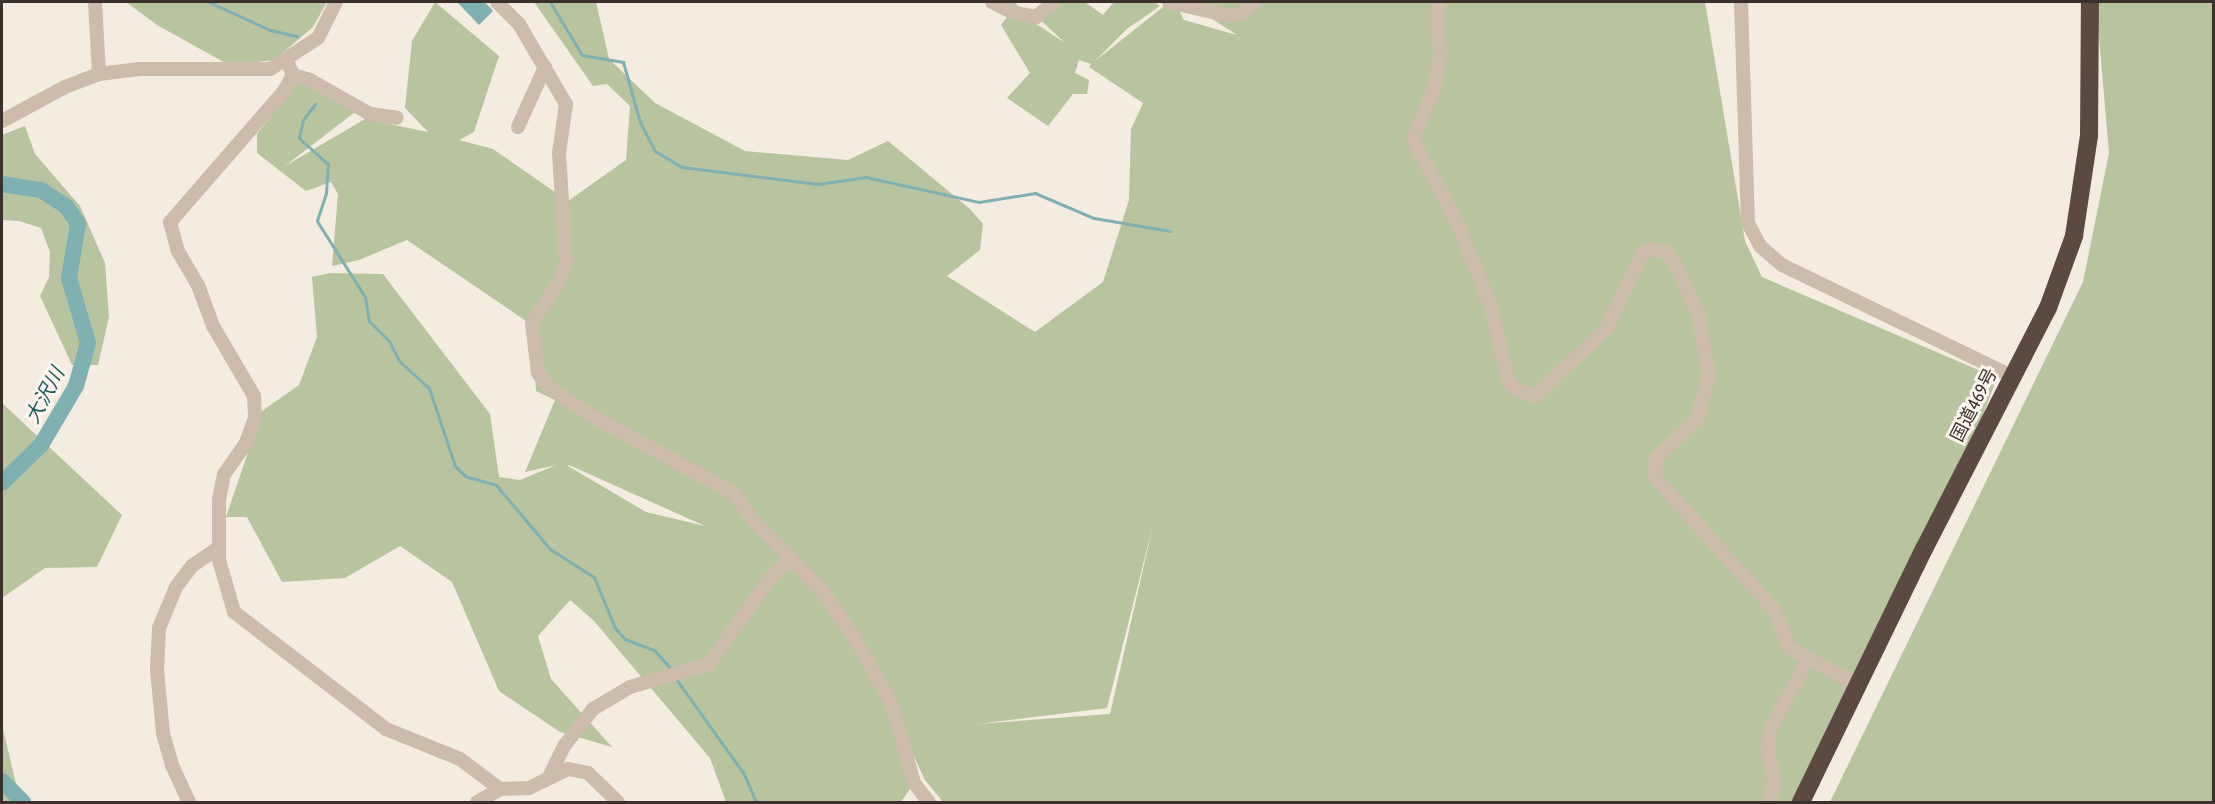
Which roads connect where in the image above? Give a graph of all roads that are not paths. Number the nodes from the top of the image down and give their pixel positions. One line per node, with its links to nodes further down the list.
1 (95, 2): 13 (street)
2 (336, 2): 11 (street)
3 (497, 2): 12 (street)
4 (992, 2): 5 (street)
5 (1054, 2)
6 (1169, 2): 7 (street)
7 (1254, 2)
8 (1438, 2): 21 (street)
9 (1741, 2): 18 (street)
10 (2090, 2): 18 (highway, 国道469号)
11 (287, 61): 13 (street); 14 (street)
12 (546, 66): 17 (street); 20 (street)
13 (99, 74): 16 (street)
14 (293, 75): 15 (street); 19 (street)
15 (397, 118)
16 (2, 122)
17 (518, 127)
18 (2012, 376): 22 (highway, 国道469号)
19 (218, 548): 24 (street); 25 (street)
20 (791, 559): 23 (street); 28 (street)
21 (1807, 660): 22 (street); 29 (street)
22 (1859, 686): 30 (highway, 国道469号)
23 (548, 779): 24 (street); 27 (street)
24 (500, 789): 26 (street)
25 (189, 802)
26 (477, 802)
27 (618, 802)
28 (929, 802)
29 (1768, 802)
30 (1801, 802)

